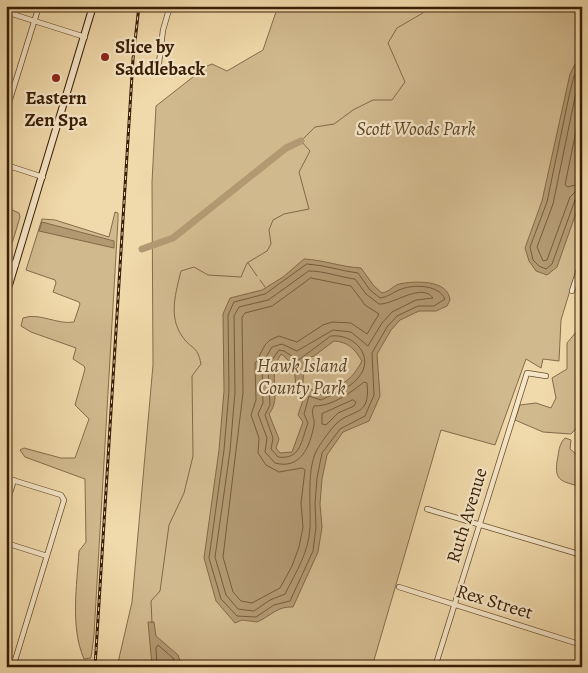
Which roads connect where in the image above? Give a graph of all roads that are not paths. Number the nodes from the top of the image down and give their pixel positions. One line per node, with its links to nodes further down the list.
1 (39, 6): 5 (street)
2 (93, 6): 6 (main road)
3 (170, 6): 7 (street)
4 (6, 12): 5 (street)
5 (34, 21): 6 (street); 8 (street)
6 (85, 37): 10 (main road)
7 (159, 64)
8 (6, 112)
9 (6, 165): 10 (street)
10 (42, 178): 13 (main road)
11 (582, 261): 14 (street)
12 (6, 262): 13 (street)
13 (16, 264): 15 (main road)
14 (572, 291)
15 (6, 295)
16 (546, 376): 21 (street, Ruth Avenue)
17 (6, 478): 18 (street)
18 (14, 480): 19 (street); 23 (street)
19 (6, 505)
20 (427, 509): 21 (street)
21 (479, 524): 24 (street); 26 (street, Ruth Avenue)
22 (6, 543): 23 (street)
23 (47, 556): 28 (street)
24 (582, 556)
25 (399, 587): 26 (street, Rex Street)
26 (454, 604): 27 (street, Rex Street); 29 (street, Ruth Avenue)
27 (582, 645)
28 (13, 667)
29 (435, 667)

